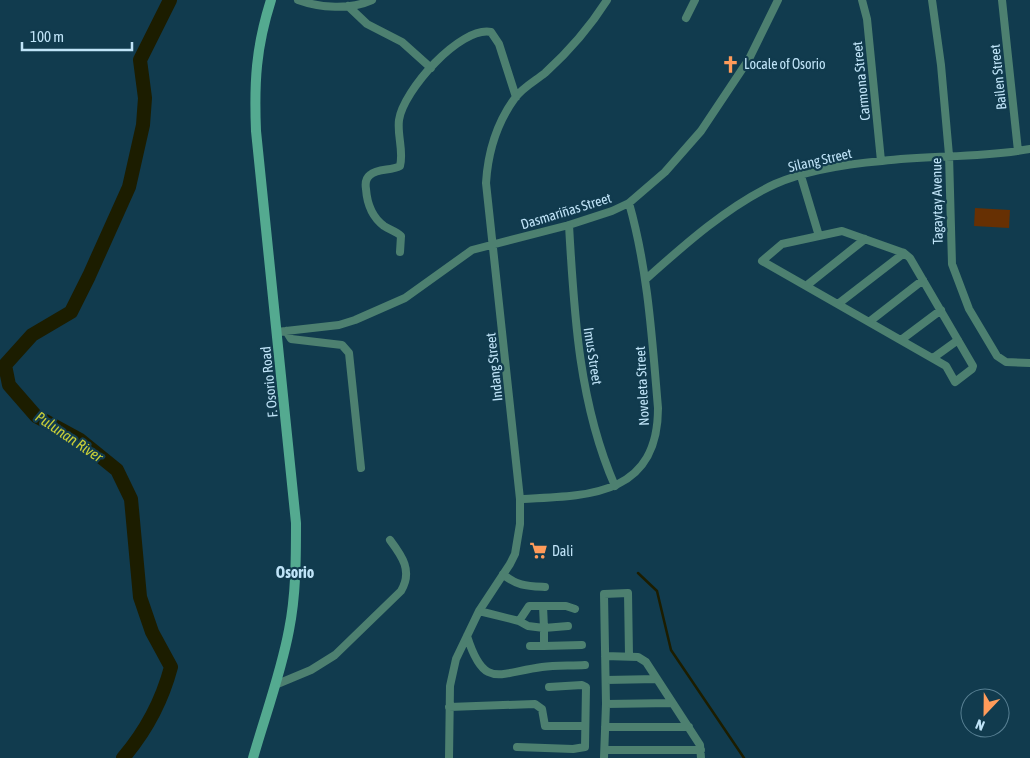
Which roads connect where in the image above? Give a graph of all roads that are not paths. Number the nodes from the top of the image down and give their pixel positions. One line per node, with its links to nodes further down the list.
1 (270, 0): 32 (street, F. Osorio Road)
2 (298, 0): 10 (street)
3 (372, 0): 10 (street)
4 (607, 0): 13 (street, Indang Street)
5 (695, 0): 11 (street)
6 (778, 0): 19 (street, Dasmariñas Street)
7 (862, 0): 17 (street, Carmona Street)
8 (932, 0): 16 (street, Tagaytay Avenue)
9 (1002, 0): 15 (street, Bailen Street)
10 (348, 6): 12 (street)
11 (686, 18)
12 (431, 68): 13 (street); 24 (street)
13 (516, 97): 23 (street, Indang Street)
14 (1030, 149): 15 (street, Silang Street)
15 (1018, 151): 16 (street, Silang Street)
16 (949, 155): 17 (street, Silang Street); 36 (street, Tagaytay Avenue)
17 (881, 161): 18 (street, Silang Street)
18 (801, 176): 21 (street); 26 (street, Silang Street)
19 (629, 203): 20 (street, Dasmariñas Street); 26 (street, Noveleta Street)
20 (568, 225): 23 (street, Dasmariñas Street); 38 (street, Imus Street)
21 (818, 236): 22 (street); 28 (street)
22 (865, 239): 25 (street); 28 (street)
23 (493, 246): 32 (street, Dasmariñas Street); 39 (street, Indang Street)
24 (400, 252)
25 (904, 253): 27 (street); 29 (street)
26 (646, 279): 38 (street, Noveleta Street)
27 (923, 280): 30 (street); 31 (street)
28 (806, 286): 29 (street)
29 (838, 304): 31 (street)
30 (941, 310): 33 (street); 34 (street)
31 (869, 322): 33 (street)
32 (281, 331): 37 (street); 58 (street, F. Osorio Road)
33 (901, 340): 35 (street)
34 (958, 340): 35 (street); 35 (street)
35 (933, 358)
36 (1030, 363)
37 (361, 468)
38 (615, 486): 39 (street, Noveleta Street)
39 (520, 499): 41 (street, Indang Street)
40 (390, 540): 58 (street)
41 (503, 574): 42 (street); 45 (street, Indang Street)
42 (545, 587)
43 (543, 606): 44 (street); 46 (street); 48 (street)
44 (575, 609)
45 (479, 610): 46 (street); 49 (street, Indang Street)
46 (519, 621): 48 (street)
47 (568, 626): 48 (street)
48 (544, 628): 52 (street)
49 (467, 636): 55 (street); 62 (street, Indang Street)
50 (582, 645): 52 (street)
51 (530, 646): 52 (street)
52 (544, 646)
53 (629, 655): 54 (street); 54 (street); 56 (street)
54 (605, 656): 57 (street)
55 (585, 665)
56 (657, 679): 57 (street); 61 (street)
57 (606, 680): 60 (street)
58 (275, 685): 69 (street, F. Osorio Road)
59 (549, 687): 63 (street)
60 (606, 704): 61 (street); 64 (street)
61 (672, 704): 65 (street)
62 (449, 707): 63 (street); 70 (street, Indang Street)
63 (585, 726): 66 (street)
64 (605, 727): 65 (street); 67 (street)
65 (688, 727): 68 (street)
66 (517, 747)
67 (604, 754): 68 (street)
68 (701, 754)
69 (253, 758)
70 (449, 758)

